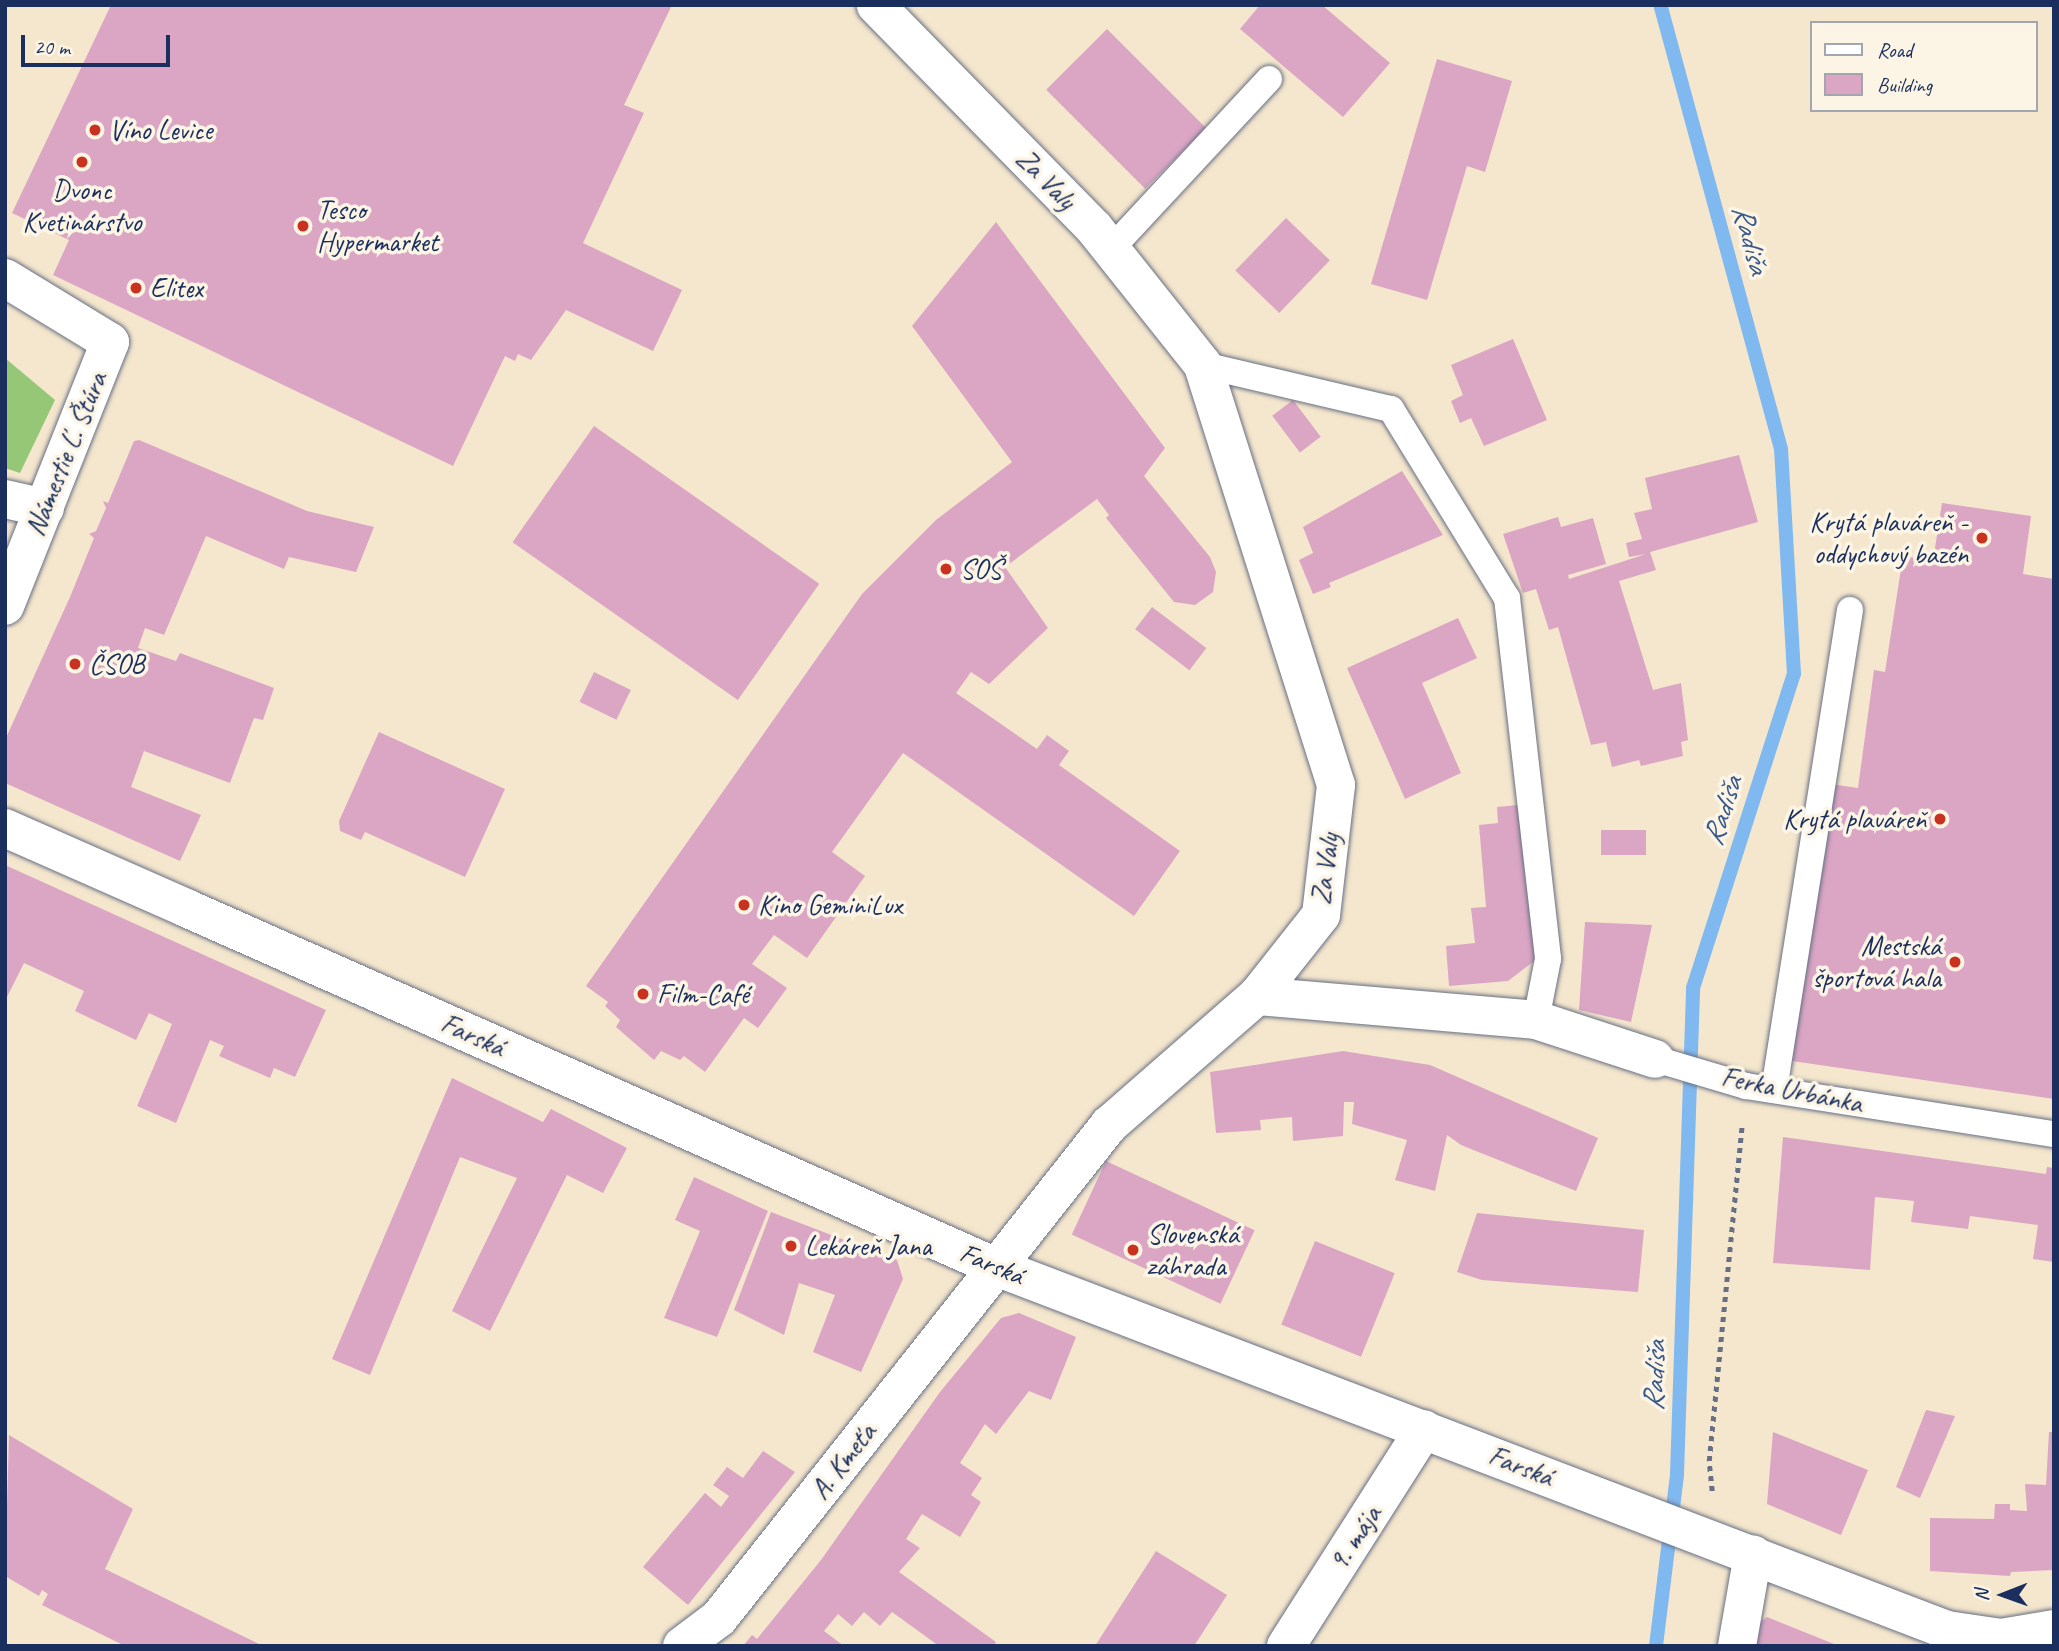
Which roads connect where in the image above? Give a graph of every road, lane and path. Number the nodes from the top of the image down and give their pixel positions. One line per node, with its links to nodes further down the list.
1 (876, 5): 3 (street, Za Valy)
2 (1269, 79): 3 (lane)
3 (1111, 249): 5 (street, Za Valy)
4 (5, 278): 7 (street, Námestie Ľ. Štúra)
5 (1203, 365): 11 (street, Za Valy); 12 (lane)
6 (5, 499): 7 (street)
7 (45, 508): 8 (street, Námestie Ľ. Štúra)
8 (5, 606)
9 (1850, 610): 15 (lane)
10 (5, 828): 17 (street, Farská)
11 (1257, 996): 12 (street, Ferka Urbánka); 17 (street, Za Valy)
12 (1536, 1020): 13 (street, Ferka Urbánka)
13 (1655, 1059): 14 (lane, Ferka Urbánka)
14 (1746, 1086): 15 (lane, Ferka Urbánka); 19 (path)
15 (1773, 1090): 16 (lane, Ferka Urbánka)
16 (2054, 1134)
17 (996, 1267): 18 (street, Farská); 23 (street, A. Kmeťa)
18 (1424, 1429): 19 (street, Farská); 24 (street, 9. mája)
19 (1716, 1541): 20 (street, Farská)
20 (1753, 1555): 22 (street, Farská); 25 (street)
21 (2054, 1629): 22 (street, Farská)
22 (2009, 1640)
23 (682, 1646)
24 (1286, 1646)
25 (1737, 1646)

